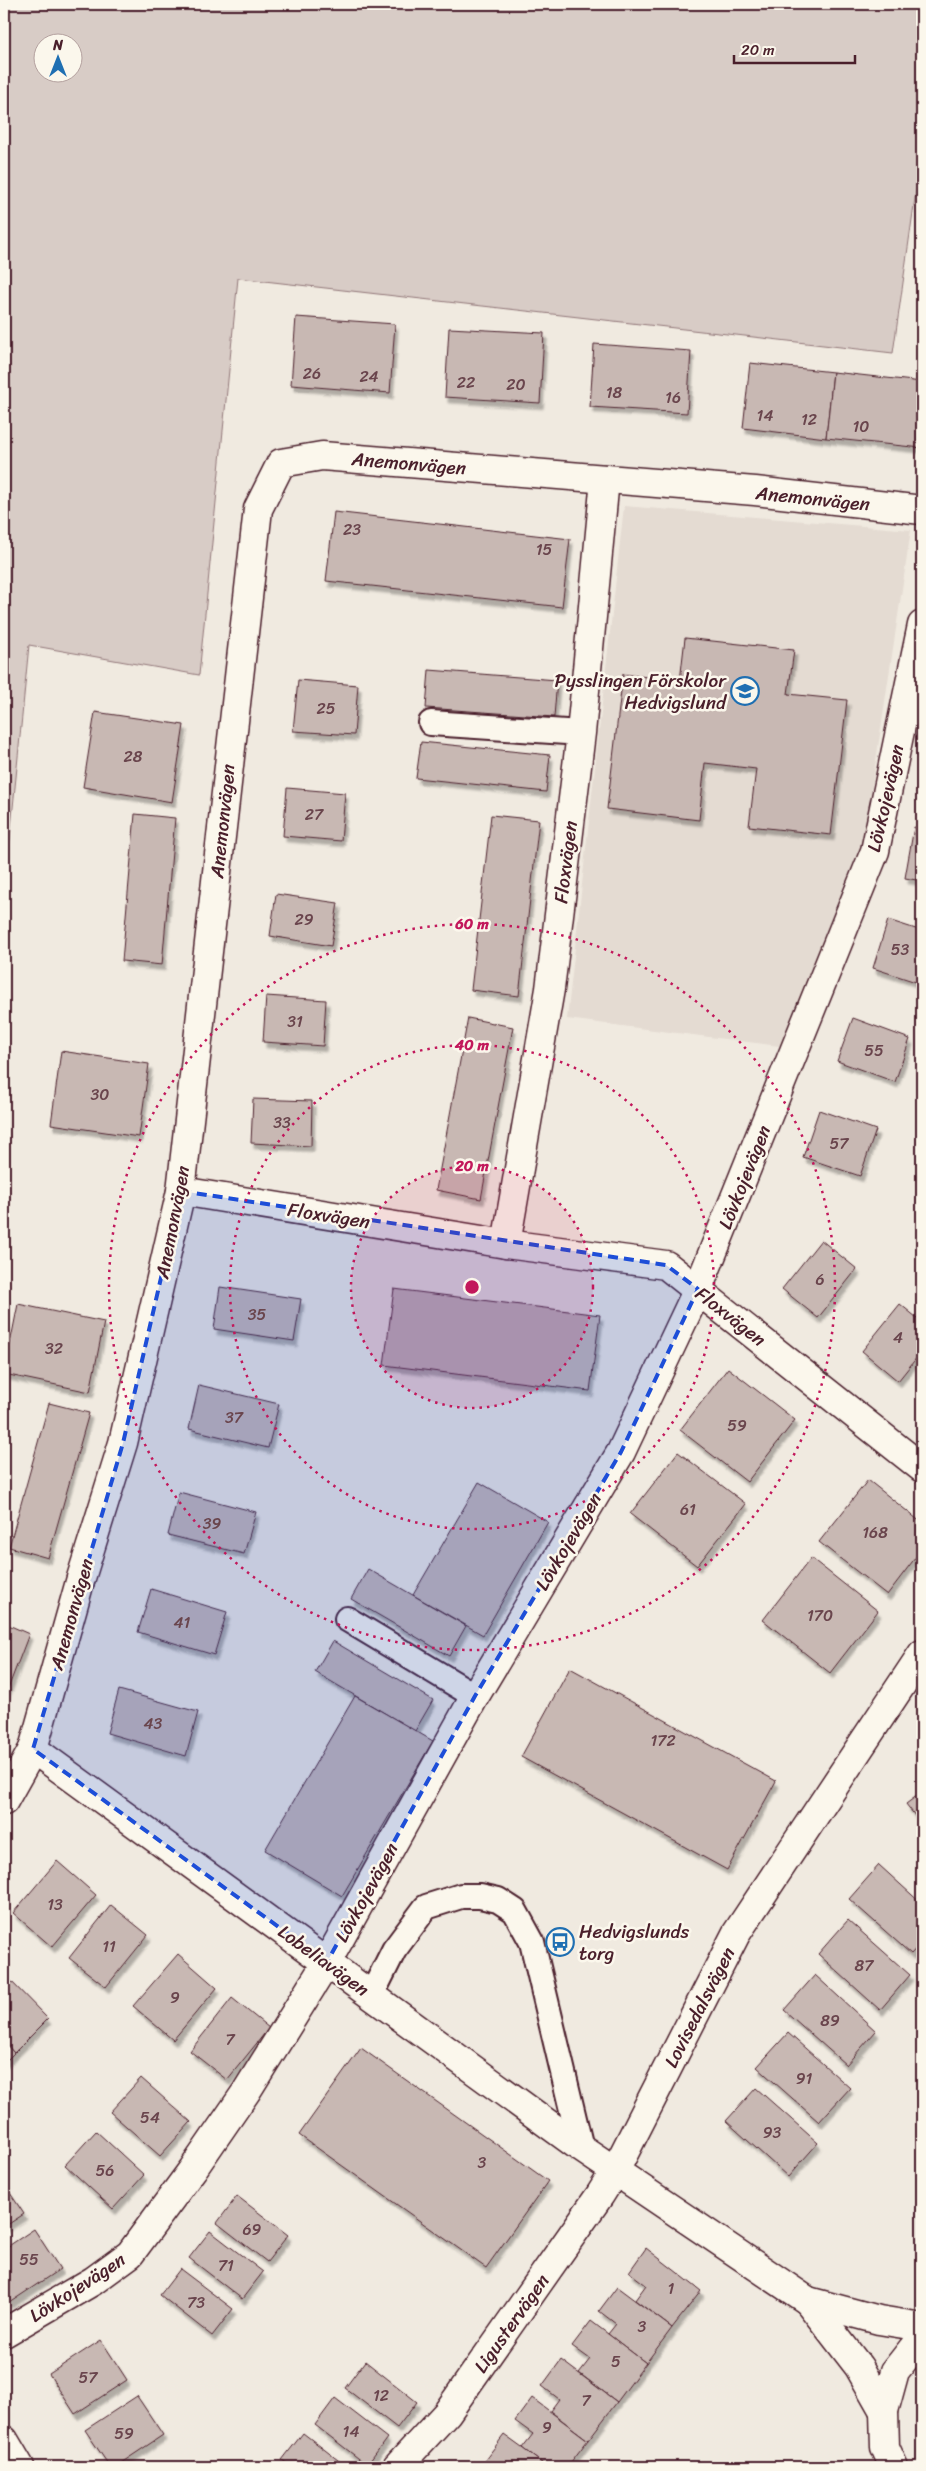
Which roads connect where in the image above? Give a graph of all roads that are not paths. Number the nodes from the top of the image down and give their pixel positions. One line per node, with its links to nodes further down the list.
1 (605, 479): 2 (street, Anemonvägen); 5 (street, Floxvägen); 6 (street, Anemonvägen)
2 (922, 510)
3 (922, 625): 8 (street, Lövkojevägen)
4 (431, 723): 5 (lane)
5 (581, 733): 7 (street, Floxvägen)
6 (181, 1191): 7 (street, Floxvägen); 13 (street, Anemonvägen)
7 (506, 1244): 8 (street, Floxvägen)
8 (698, 1289): 9 (street, Floxvägen); 12 (street, Lövkojevägen)
9 (922, 1468)
10 (347, 1619): 12 (lane)
11 (922, 1654): 18 (street, Lovisedalsvägen)
12 (475, 1696): 15 (street, Lövkojevägen)
13 (33, 1749): 14 (street, Anemonvägen); 15 (street, Lobeliavägen)
14 (4, 1801)
15 (327, 1962): 16 (street, Lobeliavägen); 21 (street, Lövkojevägen)
16 (372, 1994): 17 (street, Lobeliavägen); 17 (lane)
17 (581, 2148): 18 (street, Lobeliavägen)
18 (615, 2171): 19 (street); 27 (street, Ligustervägen)
19 (808, 2301): 20 (street); 23 (street)
20 (922, 2327)
21 (4, 2334)
22 (922, 2341): 23 (street)
23 (884, 2411): 25 (street)
24 (4, 2440): 26 (street)
25 (886, 2460)
26 (20, 2467)
27 (397, 2467)

